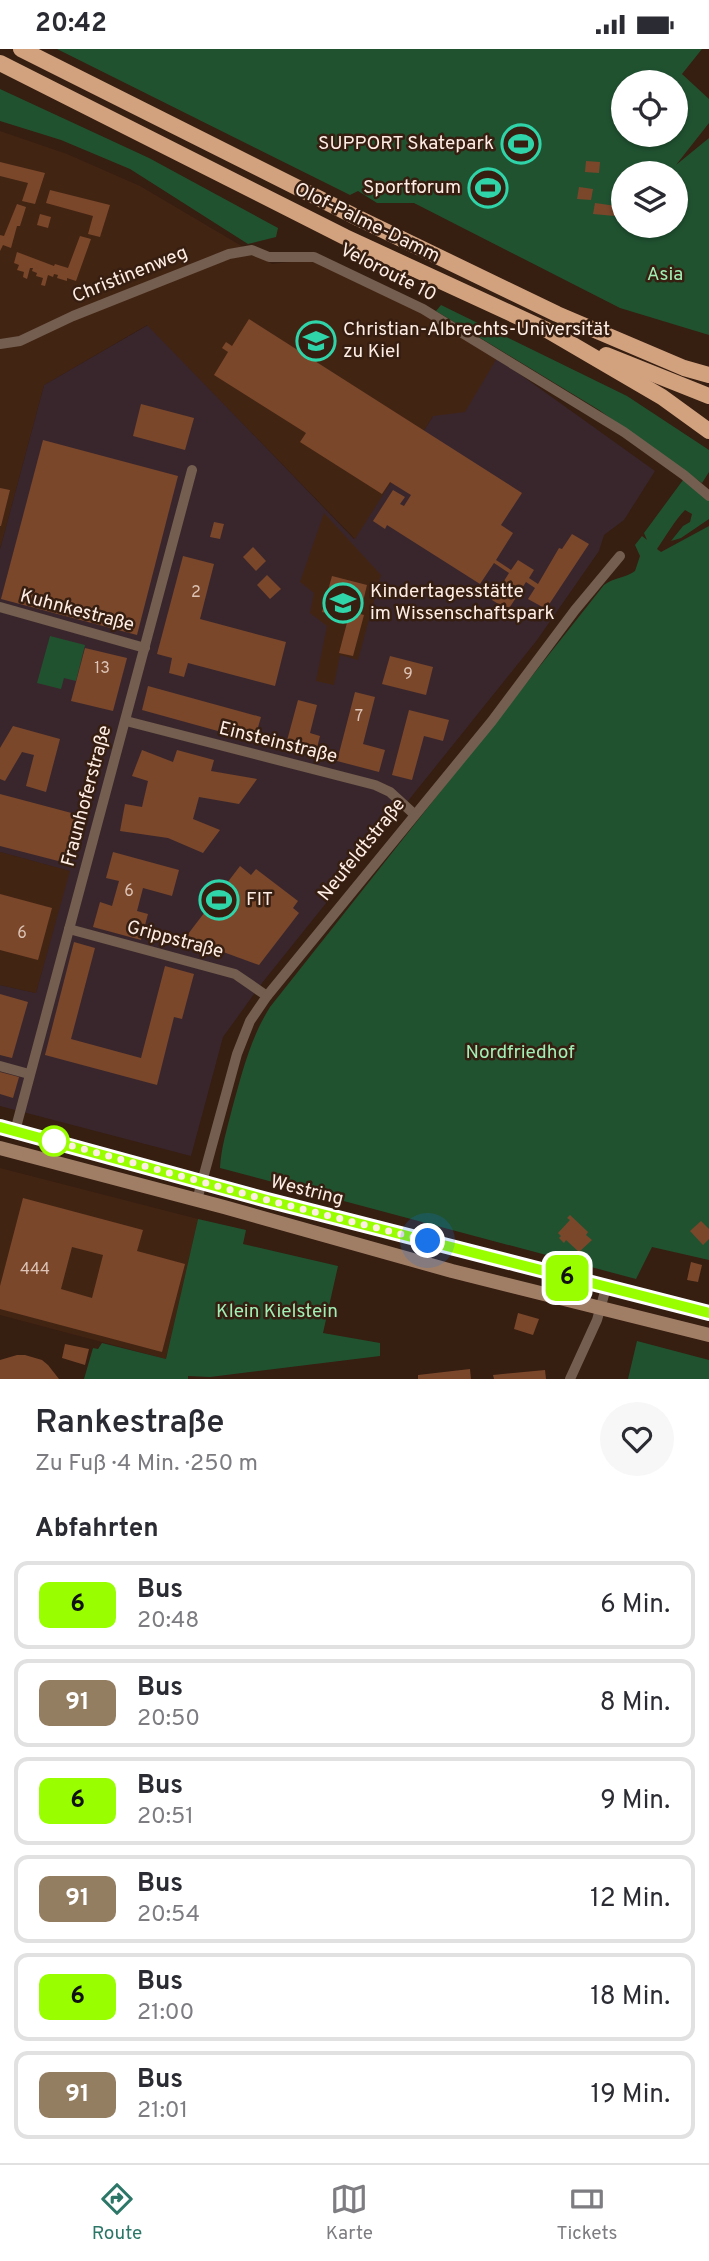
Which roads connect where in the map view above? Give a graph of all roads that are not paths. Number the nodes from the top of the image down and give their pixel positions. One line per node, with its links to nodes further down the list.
1 (21, 49): 6 (highway, Olof-Palme-Damm)
2 (0, 64): 4 (highway, Olof-Palme-Damm)
3 (252, 250): 5 (street, Christinenweg); 10 (street, Veloroute 10)
4 (549, 331): 7 (highway); 8 (highway, Olof-Palme-Damm)
5 (0, 344)
6 (709, 375)
7 (709, 396)
8 (709, 431)
9 (192, 470): 13 (street, Fraunhoferstraße)
10 (709, 496)
11 (620, 557): 15 (street, Neufeldtstraße)
12 (0, 607): 13 (street, Kuhnkestraße)
13 (145, 648): 14 (street, Fraunhoferstraße)
14 (126, 721): 15 (street, Einsteinstraße); 16 (street, Fraunhoferstraße)
15 (414, 814): 17 (street, Neufeldtstraße)
16 (69, 929): 17 (street, Grippstraße); 19 (street, Fraunhoferstraße)
17 (267, 996): 23 (street, Neufeldtstraße)
18 (0, 1066): 19 (street)
19 (29, 1073): 21 (street, Fraunhoferstraße)
20 (0, 1127): 21 (main road, Westring)
21 (15, 1131): 23 (main road, Westring)
22 (0, 1148): 24 (main road, Westring)
23 (203, 1182): 24 (street, Neufeldtstraße); 25 (main road, Westring)
24 (197, 1200): 26 (main road, Westring)
25 (606, 1288): 26 (street); 27 (main road, Westring)
26 (602, 1307): 28 (main road, Westring); 29 (street)
27 (709, 1313)
28 (709, 1335)
29 (570, 1379)

